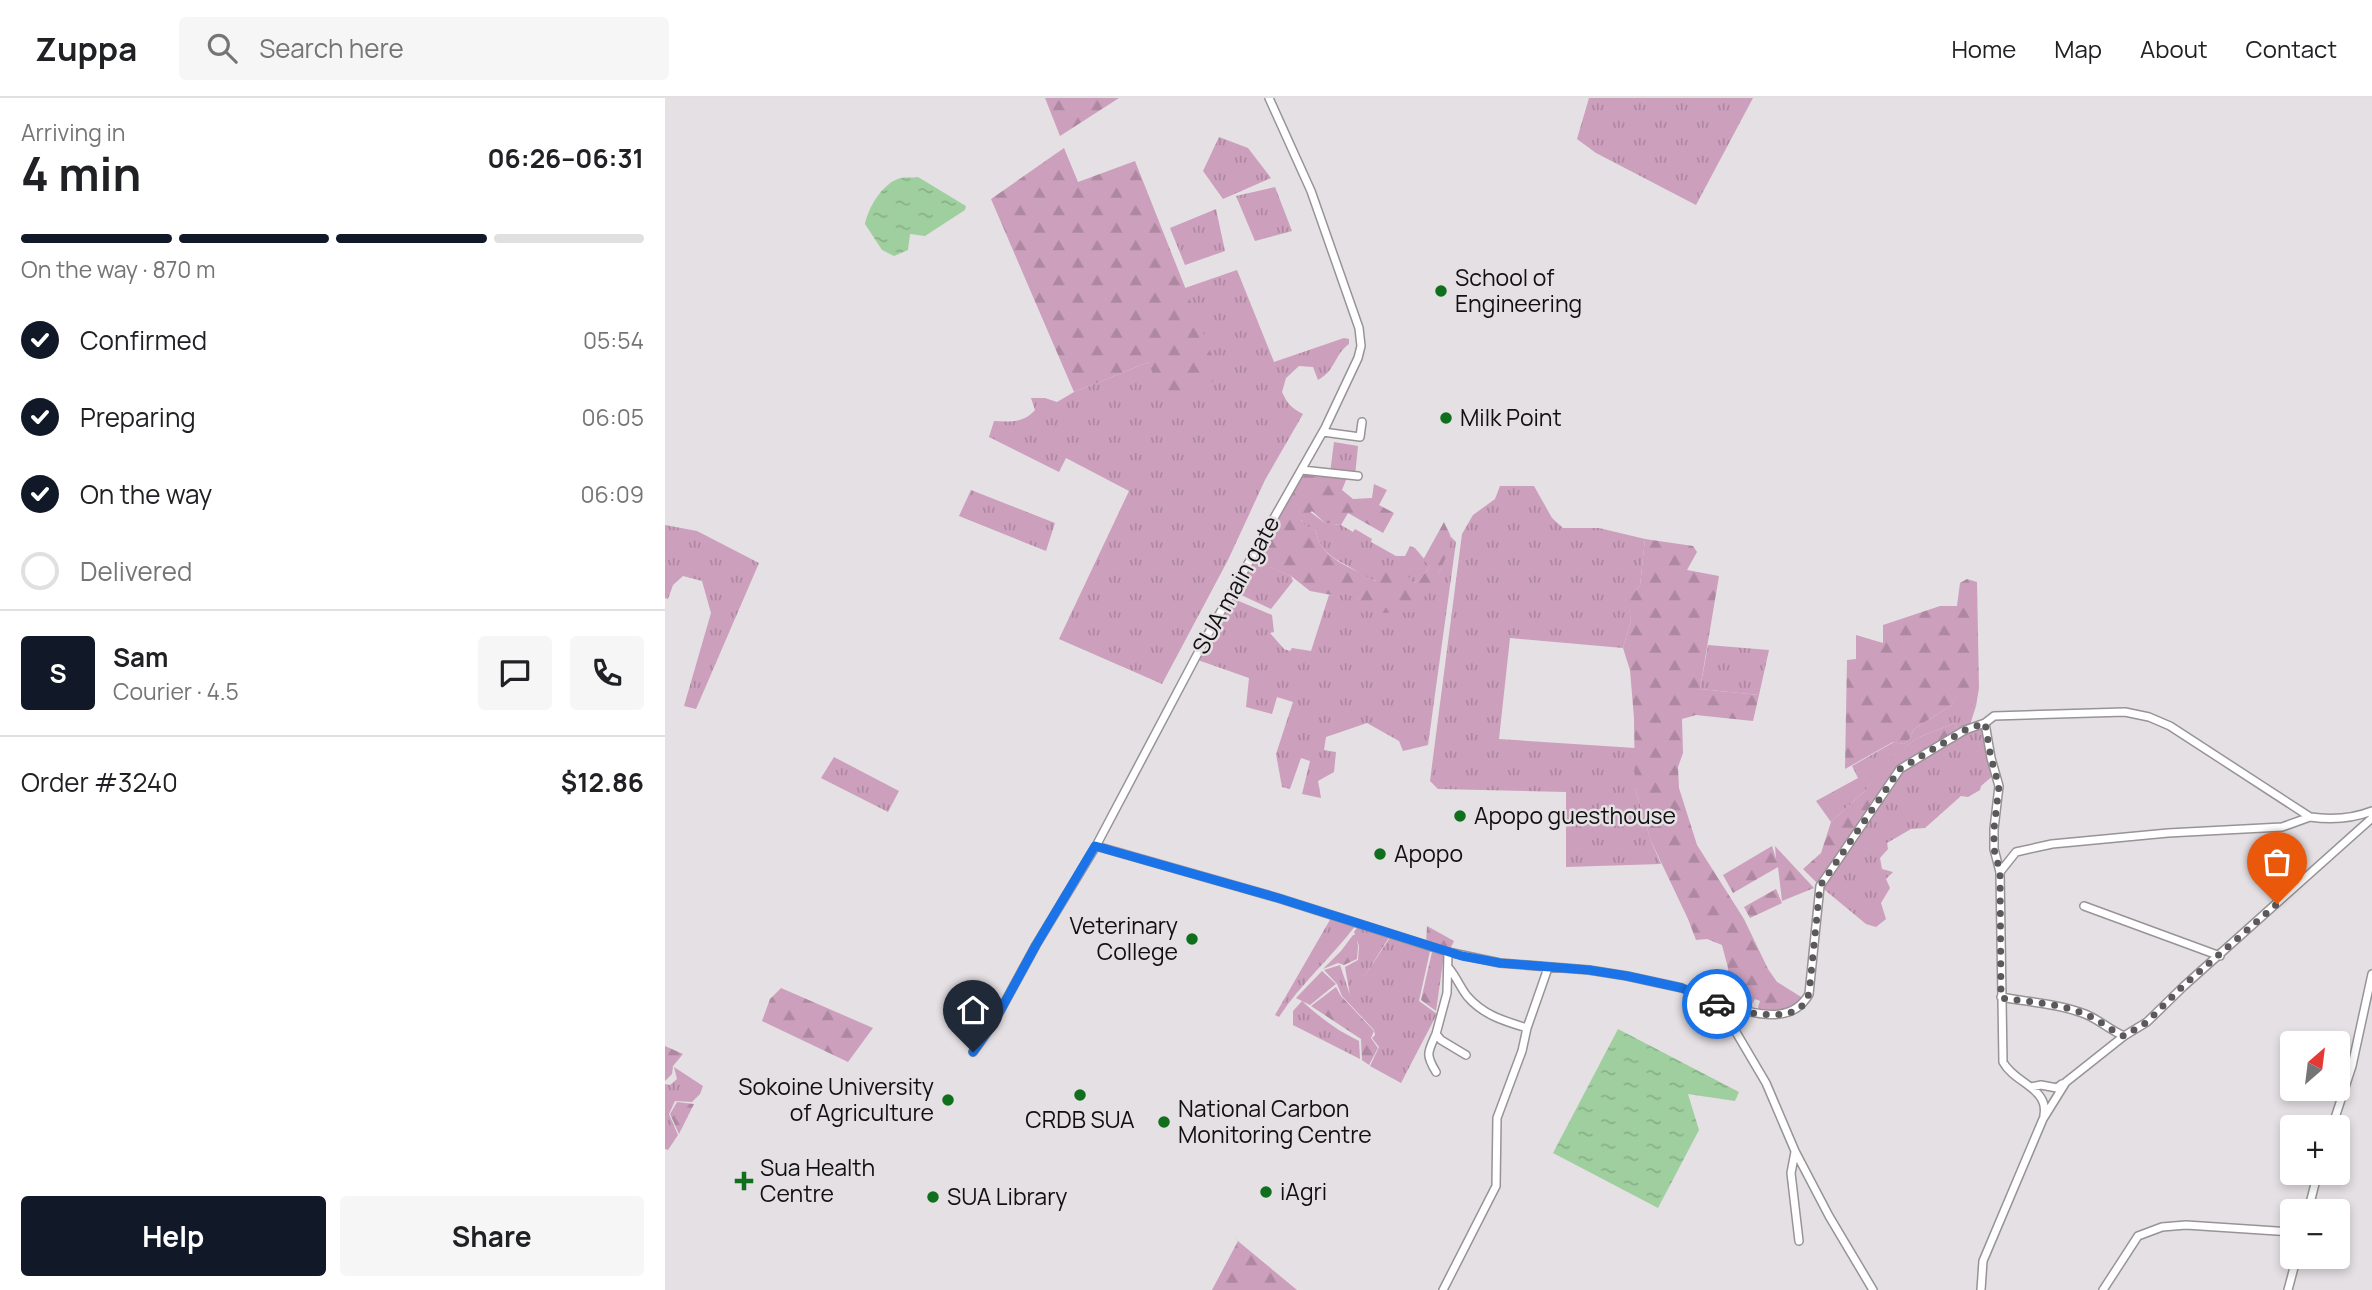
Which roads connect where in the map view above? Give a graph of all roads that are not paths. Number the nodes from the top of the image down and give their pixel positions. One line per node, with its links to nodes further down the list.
1 (1269, 98): 3 (street, SUA main gate)
2 (1362, 422): 3 (street)
3 (1323, 432): 4 (street, SUA main gate)
4 (1301, 470): 5 (street); 10 (street, SUA main gate)
5 (1359, 476)
6 (1985, 723): 8 (street); 11 (street); 19 (street)
7 (2372, 811): 8 (street)
8 (2311, 817): 11 (street)
9 (2372, 818): 14 (street)
10 (1095, 846): 13 (street); 23 (street, SUA main gate)
11 (2000, 872): 18 (street)
12 (2084, 906): 14 (street)
13 (1448, 952): 15 (street); 16 (street)
14 (2220, 956): 22 (street)
15 (1448, 967): 20 (street); 21 (street)
16 (1548, 968): 19 (street); 20 (street)
17 (2372, 974): 28 (street)
18 (2001, 998): 22 (street); 27 (street)
19 (1720, 1005): 30 (street)
20 (1527, 1028): 34 (street)
21 (1436, 1034): 24 (street); 25 (street)
22 (2124, 1036): 26 (street)
23 (973, 1052)
24 (1466, 1055)
25 (1436, 1072)
26 (2066, 1082): 27 (street); 29 (street)
27 (2031, 1087): 29 (street)
28 (2337, 1115)
29 (2043, 1119): 36 (street)
30 (1795, 1151): 32 (street); 35 (street)
31 (2280, 1231): 37 (street)
32 (1798, 1241)
33 (2294, 1269): 38 (street)
34 (1443, 1290)
35 (1873, 1290)
36 (1981, 1290)
37 (2103, 1290)
38 (2288, 1290)

